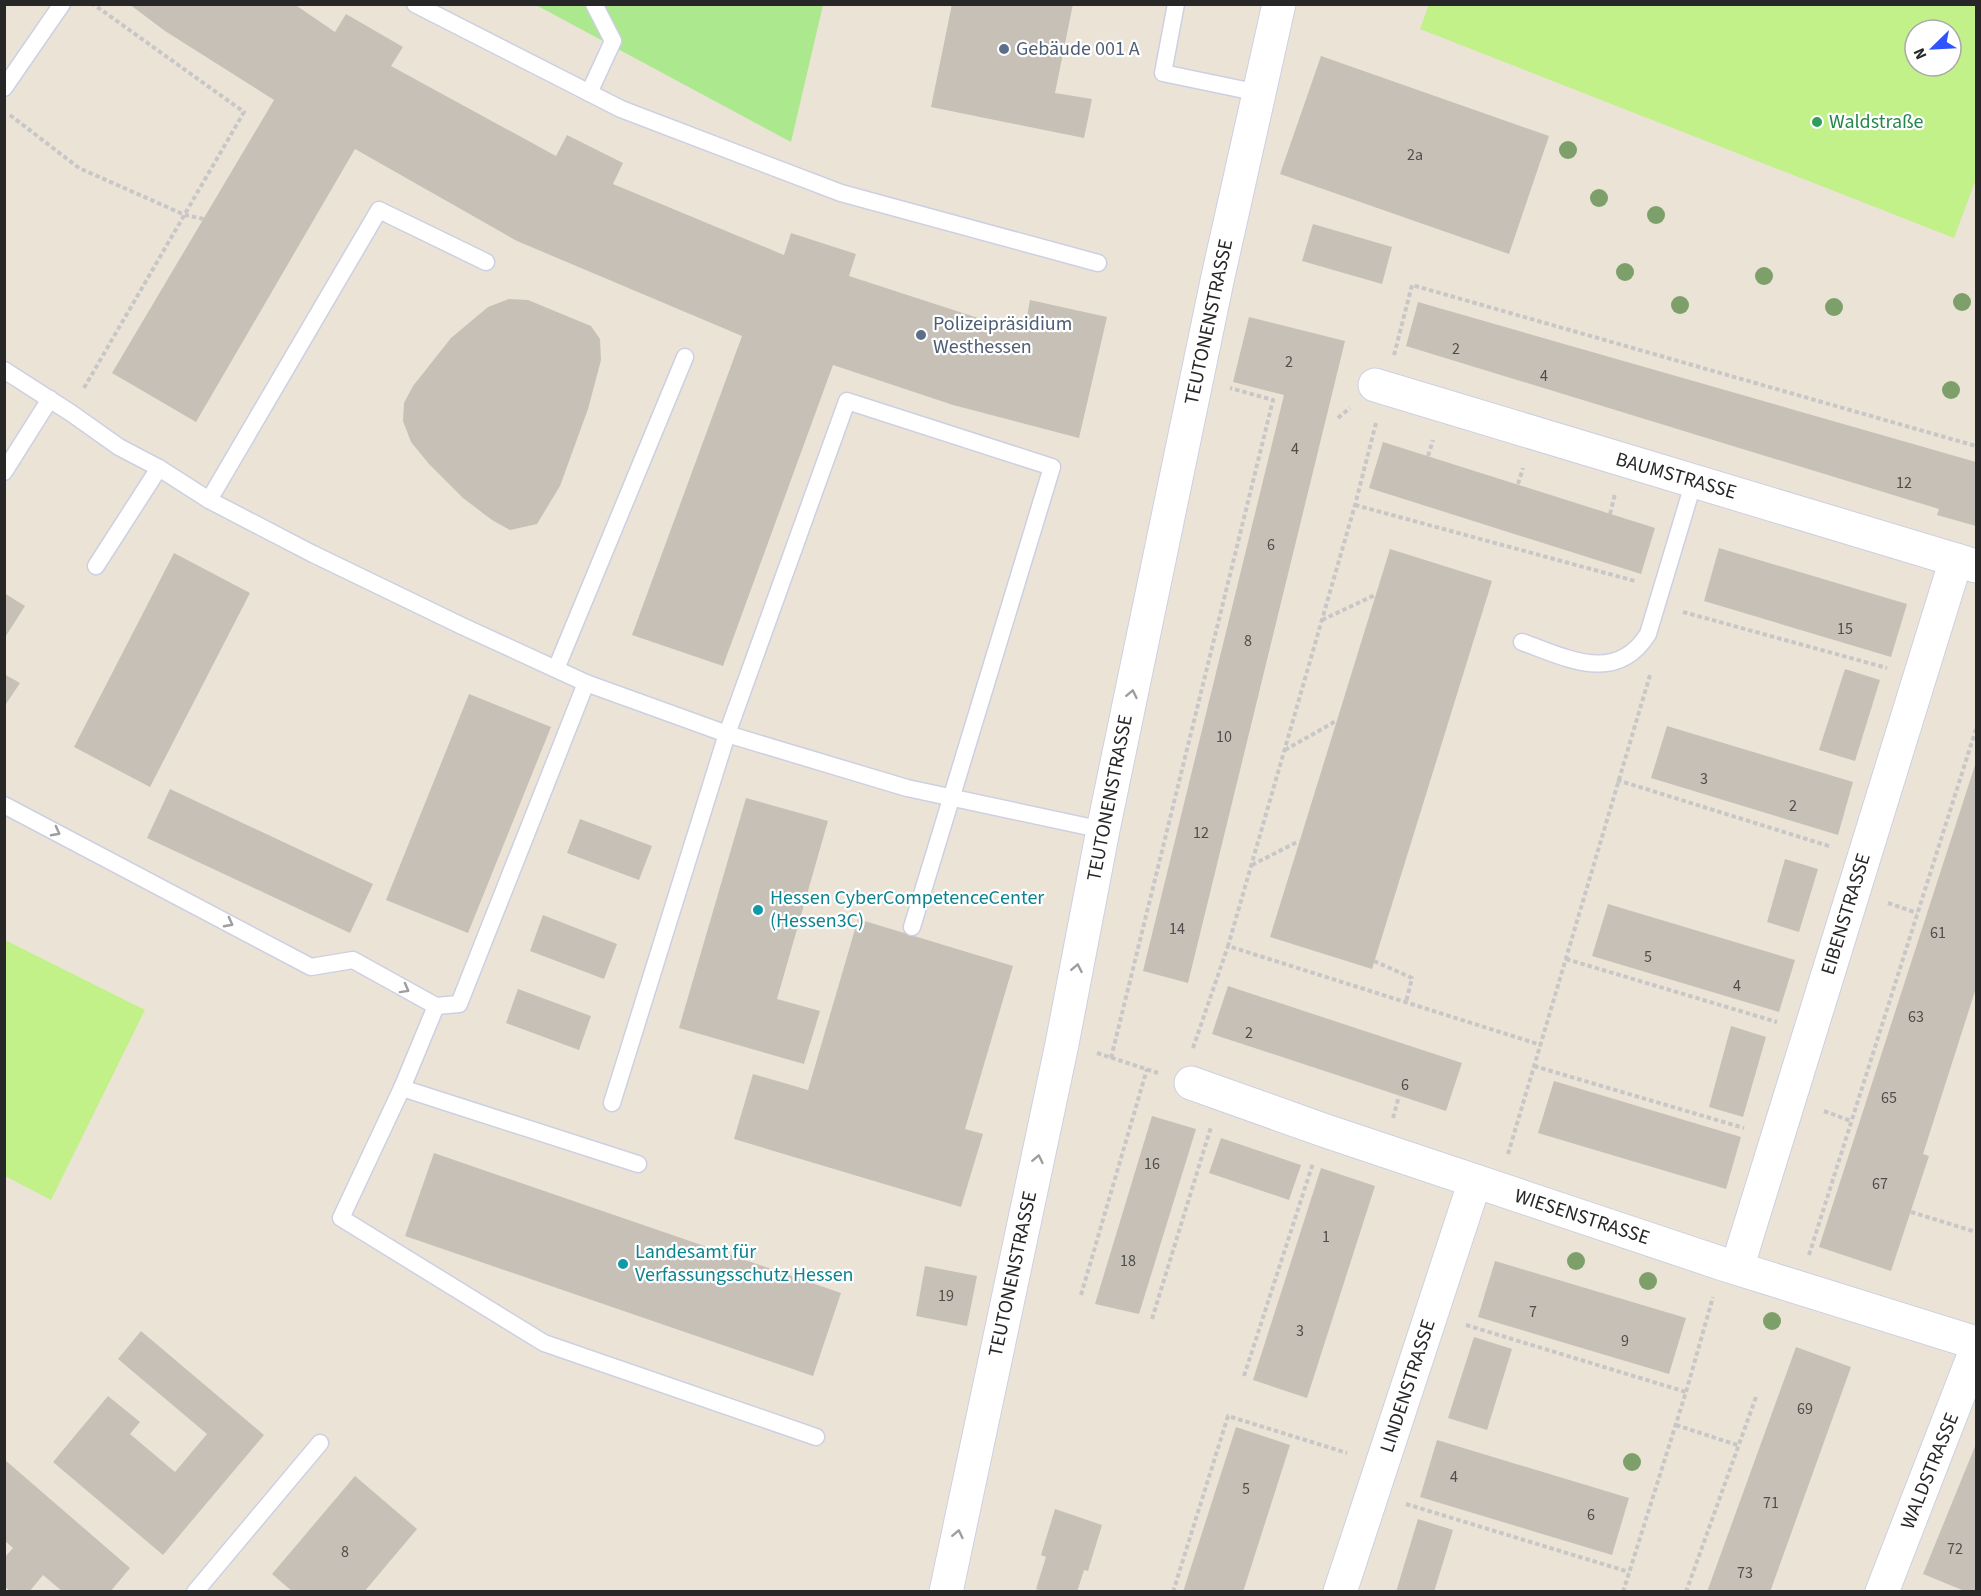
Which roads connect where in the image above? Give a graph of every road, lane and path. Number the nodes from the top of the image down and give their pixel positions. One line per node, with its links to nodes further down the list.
1 (62, 4): 7 (lane)
2 (93, 4): 11 (path)
3 (415, 4): 8 (lane)
4 (594, 4): 8 (lane)
5 (1176, 4): 9 (lane)
6 (1279, 4): 9 (street, TEUTONENSTRASSE)
7 (4, 88)
8 (589, 93): 14 (lane)
9 (1259, 93): 45 (street, TEUTONENSTRASSE, one-way to 9)
10 (4, 111): 11 (path)
11 (185, 215): 12 (path); 20 (path)
12 (204, 219)
13 (486, 262): 25 (lane)
14 (1098, 263)
15 (685, 357): 35 (lane)
16 (4, 370): 19 (lane)
17 (1380, 387): 21 (path); 24 (street, BAUMSTRASSE); 26 (path)
18 (1247, 393): 58 (path)
19 (50, 399): 20 (lane); 23 (lane)
20 (71, 413): 22 (lane)
21 (1977, 446)
22 (159, 468): 25 (lane); 28 (lane)
23 (4, 471)
24 (1695, 481): 27 (street, BAUMSTRASSE); 29 (lane)
25 (209, 500): 35 (lane)
26 (1355, 505): 29 (path); 32 (path)
27 (1966, 563): 36 (street, EIBENSTRASSE)
28 (96, 566)
29 (1661, 588): 33 (lane)
30 (1376, 596): 32 (path)
31 (1682, 611): 36 (path)
32 (1322, 620): 41 (path)
33 (1522, 642)
34 (1653, 665): 42 (path)
35 (556, 669): 37 (lane)
36 (1920, 677): 47 (street, EIBENSTRASSE)
37 (586, 683): 40 (lane); 54 (lane)
38 (1336, 721): 41 (path)
39 (1977, 729): 72 (path)
40 (727, 734): 43 (lane); 43 (lane); 64 (lane)
41 (1284, 750): 48 (path)
42 (1617, 780): 47 (path); 51 (path)
43 (951, 798): 45 (lane); 49 (lane)
44 (4, 805): 54 (lane, one-way to 54)
45 (1103, 830): 88 (street, TEUTONENSTRASSE, one-way to 45)
46 (1299, 840): 48 (path)
47 (1864, 857): 55 (street, EIBENSTRASSE)
48 (1251, 866): 50 (path)
49 (912, 927)
50 (1228, 946): 53 (path); 61 (path)
51 (1566, 958): 55 (path); 56 (path)
52 (1374, 961): 53 (path)
53 (1406, 1002): 56 (path)
54 (436, 1006): 62 (lane)
55 (1809, 1032): 66 (street, EIBENSTRASSE)
56 (1541, 1045): 59 (path)
57 (1092, 1052): 58 (path)
58 (1111, 1058): 60 (path)
59 (1534, 1066): 66 (path); 68 (path)
60 (1147, 1069): 61 (path); 73 (path)
61 (1186, 1081): 63 (street, WIESENSTRASSE)
62 (402, 1088): 67 (lane); 82 (lane)
63 (1221, 1093): 65 (street, WIESENSTRASSE); 75 (path)
64 (612, 1103)
65 (1323, 1130): 68 (street, WIESENSTRASSE); 78 (path)
66 (1776, 1138): 71 (street, EIBENSTRASSE)
67 (638, 1164)
68 (1486, 1185): 71 (street, WIESENSTRASSE); 74 (street, LINDENSTRASSE)
69 (1911, 1212): 70 (path)
70 (1977, 1232)
71 (1730, 1266): 72 (street, WIESENSTRASSE); 79 (path)
72 (1798, 1287): 76 (street, WIESENSTRASSE)
73 (1080, 1295)
74 (1432, 1315): 79 (path); 85 (street, LINDENSTRASSE)
75 (1152, 1319)
76 (1977, 1343)
77 (1977, 1350): 93 (street, WALDSTRASSE)
78 (1244, 1376)
79 (1686, 1392): 81 (path)
80 (1756, 1397): 84 (path)
81 (1676, 1425): 84 (path); 86 (path)
82 (816, 1437)
83 (320, 1443): 87 (lane)
84 (1740, 1446): 92 (path)
85 (1377, 1479): 86 (path); 89 (path); 90 (street, LINDENSTRASSE)
86 (1629, 1572): 91 (path)
87 (195, 1592)
88 (946, 1592)
89 (1173, 1592)
90 (1340, 1592)
91 (1623, 1592)
92 (1686, 1592)
93 (1882, 1592)

